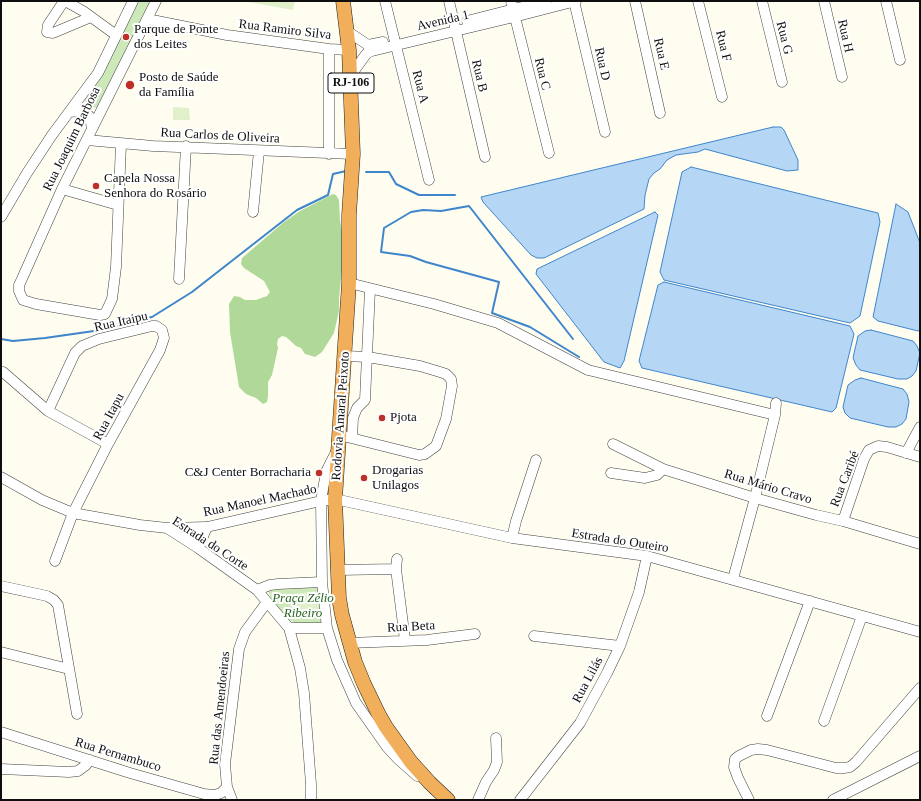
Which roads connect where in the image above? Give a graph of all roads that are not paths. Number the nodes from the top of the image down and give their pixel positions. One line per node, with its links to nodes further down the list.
1 (65, 1): 15 (street); 15 (street)
2 (133, 1): 19 (street)
3 (156, 1): 16 (street, Rua Joaquim Barbosa)
4 (343, 1): 18 (highway, Rodovia Amaral Peixoto / RJ-106)
5 (385, 1): 20 (street, Rua A)
6 (449, 1): 17 (street, Rua B)
7 (546, 1): 14 (street, Avenida 1)
8 (574, 1): 14 (street, Avenida 1); 33 (street, Rua D)
9 (635, 1): 31 (street, Rua E)
10 (698, 1): 28 (street, Rua F)
11 (762, 1): 26 (street, Rua G)
12 (824, 1): 25 (street, Rua H)
13 (886, 1): 23 (street)
14 (513, 9): 17 (street, Avenida 1); 38 (street, Rua C)
15 (91, 17): 19 (street)
16 (147, 19): 21 (street, Rua Ramiro Silva); 29 (street, Rua Joaquim Barbosa)
17 (455, 28): 20 (street, Avenida 1); 40 (street, Rua B)
18 (347, 31): 20 (street, Avenida 1); 22 (highway, Rodovia Amaral Peixoto / RJ-106)
19 (116, 35): 27 (street)
20 (395, 42): 24 (street, Avenida 1); 42 (street, Rua A)
21 (329, 49): 22 (street, Rua Ramiro Silva); 39 (street)
22 (349, 50): 24 (highway, Rodovia Amaral Peixoto / RJ-106)
23 (900, 60)
24 (351, 75): 41 (highway, Rodovia Amaral Peixoto / RJ-106)
25 (842, 77)
26 (782, 82)
27 (80, 97): 29 (street); 30 (street)
28 (722, 97)
29 (102, 110): 32 (street, Rua Joaquim Barbosa)
30 (69, 112): 32 (street); 46 (street)
31 (660, 113)
32 (92, 129): 34 (street, Rua Joaquim Barbosa)
33 (605, 132)
34 (87, 140): 35 (street, Rua Carlos de Oliveira); 43 (street, Rua Joaquim Barbosa)
35 (121, 144): 36 (street, Rua Carlos de Oliveira); 44 (street)
36 (186, 146): 37 (street, Rua Carlos de Oliveira); 47 (street)
37 (259, 150): 39 (street, Rua Carlos de Oliveira); 45 (street)
38 (549, 153)
39 (330, 154): 41 (street, Rua Carlos de Oliveira)
40 (485, 157)
41 (352, 166): 48 (highway, Rodovia Amaral Peixoto / RJ-106)
42 (429, 180)
43 (62, 189): 44 (street); 44 (street, Rua Joaquim Barbosa)
44 (118, 205)
45 (253, 212)
46 (1, 217)
47 (179, 279)
48 (349, 283): 49 (street); 51 (highway, Rodovia Amaral Peixoto / RJ-106)
49 (370, 289): 52 (street); 56 (street)
50 (163, 334): 55 (street, Rua Itaipu); 59 (street, Rua Itapu)
51 (345, 356): 52 (street); 58 (highway, Rodovia Amaral Peixoto / RJ-106)
52 (368, 357): 58 (street); 58 (street)
53 (3, 372): 55 (street)
54 (776, 403): 56 (street)
55 (48, 411): 59 (street)
56 (775, 415): 67 (street)
57 (920, 427): 61 (street)
58 (343, 441): 68 (highway, Rodovia Amaral Peixoto / RJ-106); 69 (street)
59 (108, 444): 70 (street, Rua Itapu)
60 (613, 444): 64 (street, Rua Mário Cravo)
61 (906, 453): 62 (street, Rua Caribé); 71 (street, Rua Caribé)
62 (920, 457)
63 (536, 460): 74 (street)
64 (663, 469): 65 (street); 67 (street, Rua Mário Cravo)
65 (611, 473)
66 (1, 478): 70 (street, Estrada do Corte)
67 (756, 498): 71 (street, Rua Mário Cravo); 80 (street)
68 (335, 499): 69 (street, Rua Manoel Machado); 74 (street, Estrada do Outeiro); 79 (highway, Rodovia Amaral Peixoto / RJ-106)
69 (321, 501): 72 (street, Rua Manoel Machado); 81 (street)
70 (73, 513): 73 (street, Estrada do Corte); 78 (street)
71 (843, 521): 75 (street, Rua Mário Cravo)
72 (207, 527): 73 (street, Rua Manoel Machado); 76 (street)
73 (167, 528): 76 (street, Estrada do Corte)
74 (512, 538): 77 (street, Estrada do Outeiro)
75 (920, 544)
76 (198, 548): 83 (street, Estrada do Corte)
77 (647, 556): 80 (street, Estrada do Outeiro); 94 (street, Rua Lilás)
78 (55, 562)
79 (338, 570): 92 (street); 93 (highway, Rodovia Amaral Peixoto / RJ-106)
80 (733, 579): 84 (street, Estrada do Outeiro)
81 (322, 582): 83 (street); 88 (street)
82 (1, 586): 96 (street)
83 (257, 590): 85 (street, Estrada do Corte)
84 (810, 601): 86 (street, Estrada do Outeiro); 99 (street)
85 (267, 602): 87 (street, Estrada do Corte); 107 (street, Rua das Amendoeiras)
86 (862, 616): 89 (street, Estrada do Outeiro); 100 (street)
87 (289, 628): 88 (street); 109 (street, Estrada do Corte)
88 (327, 628): 106 (street)
89 (920, 632)
90 (475, 634): 92 (street, Rua Beta)
91 (534, 636): 94 (street)
92 (405, 640): 93 (street, Rua Beta)
93 (349, 643): 106 (highway, Rodovia Amaral Peixoto / RJ-106)
94 (620, 646): 112 (street, Rua Lilás)
95 (1, 652): 96 (street)
96 (70, 669): 98 (street)
97 (920, 688): 113 (street)
98 (77, 714)
99 (766, 716)
100 (824, 721)
101 (1, 732): 104 (street, Rua Pernambuco)
102 (496, 738): 111 (street)
103 (920, 756): 114 (street)
104 (90, 760): 105 (street); 107 (street, Rua Pernambuco)
105 (1, 769)
106 (430, 783): 110 (highway, Rodovia Amaral Peixoto / RJ-106)
107 (227, 787): 108 (street, Rua das Amendoeiras)
108 (232, 800)
109 (311, 800)
110 (448, 800)
111 (478, 800)
112 (520, 800)
113 (749, 800)
114 (833, 800)

